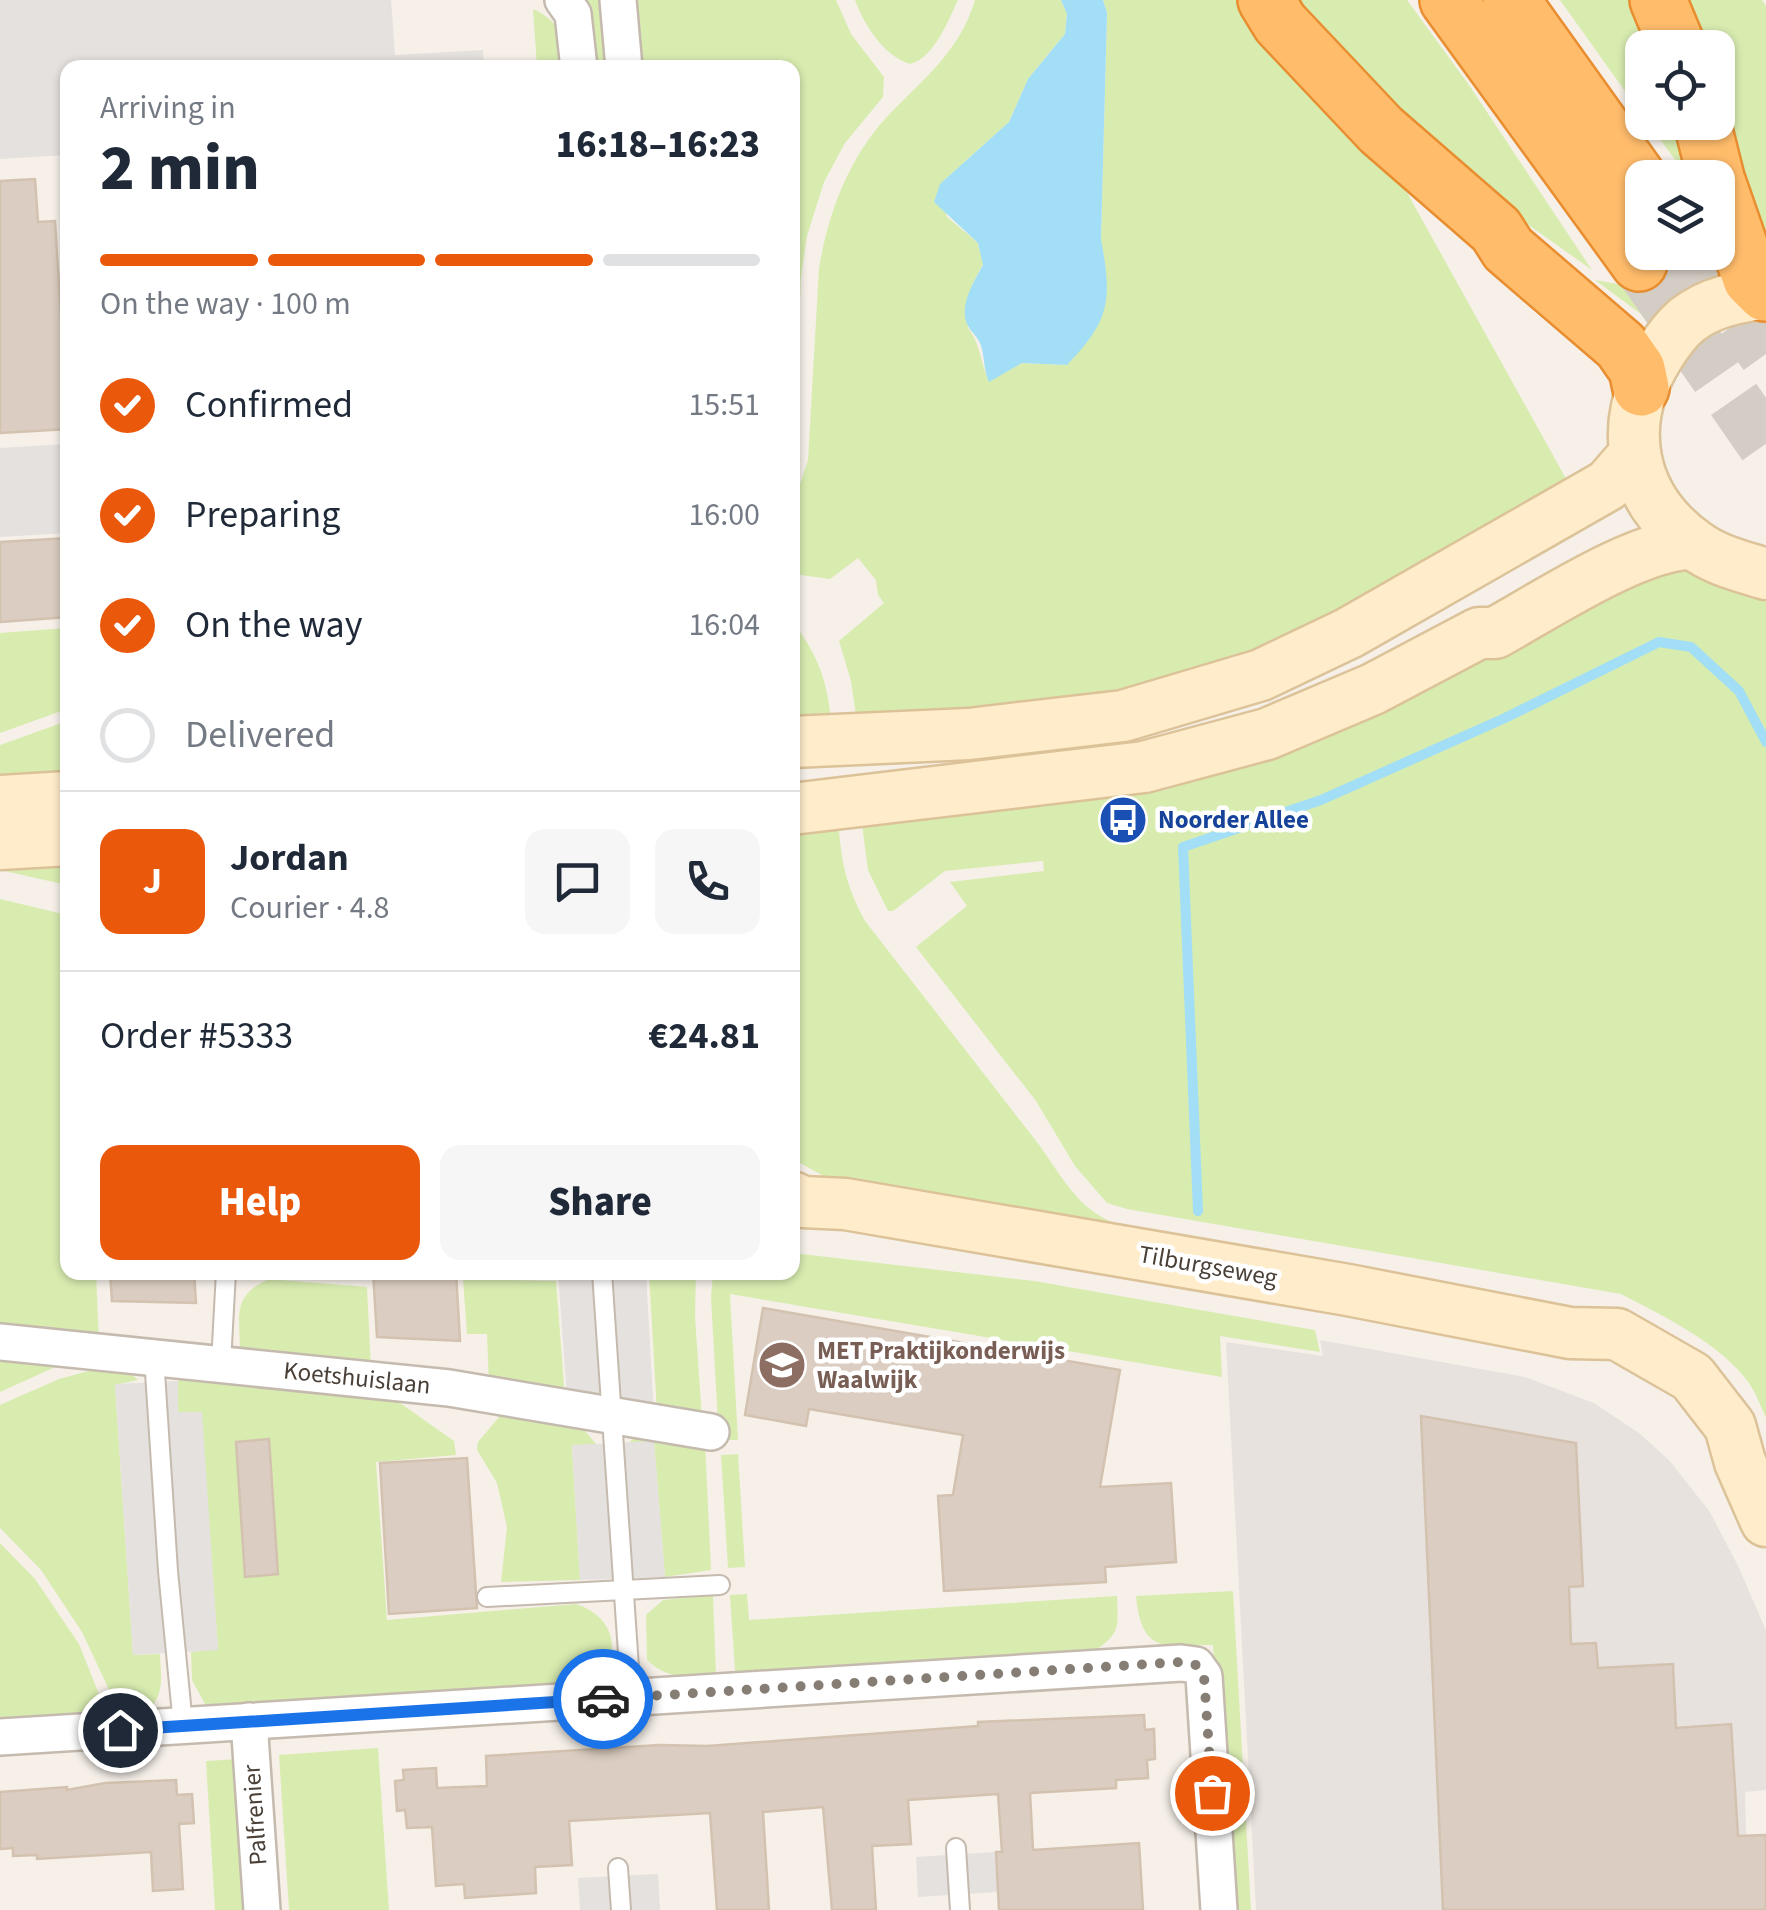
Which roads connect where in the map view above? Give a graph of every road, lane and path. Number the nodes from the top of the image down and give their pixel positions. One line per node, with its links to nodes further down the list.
1 (564, 0): 8 (street)
2 (618, 0): 9 (street)
3 (1266, 0): 15 (highway)
4 (1448, 0): 12 (highway)
5 (1511, 0): 10 (highway)
6 (1658, 0): 7 (highway)
7 (1670, 30)
8 (578, 60)
9 (623, 60)
10 (1626, 160)
11 (1735, 233): 13 (highway)
12 (1625, 245)
13 (1766, 293): 15 (street)
14 (1766, 322): 15 (street)
15 (1658, 376): 16 (street); 17 (street)
16 (1635, 454): 17 (street); 20 (street)
17 (1687, 527): 18 (street); 19 (street); 23 (street)
18 (1766, 543)
19 (1766, 574)
20 (804, 741)
21 (60, 797): 22 (street)
22 (0, 801)
23 (806, 806)
24 (60, 840): 25 (street)
25 (0, 844)
26 (800, 1172): 28 (street, Tilburgseweg)
27 (800, 1201): 28 (street, Tilburgseweg)
28 (845, 1204): 36 (street, Tilburgseweg)
29 (225, 1280): 33 (lane)
30 (602, 1280): 34 (lane)
31 (0, 1342): 32 (street, Koetshuislaan)
32 (154, 1357): 33 (street, Koetshuislaan); 42 (lane)
33 (220, 1363): 34 (street, Koetshuislaan)
34 (611, 1417): 35 (street, Koetshuislaan); 38 (lane)
35 (711, 1432)
36 (1766, 1521)
37 (720, 1585): 38 (lane)
38 (622, 1591): 39 (lane); 40 (lane)
39 (487, 1597)
40 (630, 1697): 41 (street); 49 (street)
41 (249, 1721): 42 (street); 46 (street, Palfrenier)
42 (183, 1725): 43 (street)
43 (0, 1737)
44 (956, 1848): 48 (lane)
45 (618, 1868): 47 (lane)
46 (262, 1910)
47 (621, 1910)
48 (960, 1910)
49 (1218, 1910)

